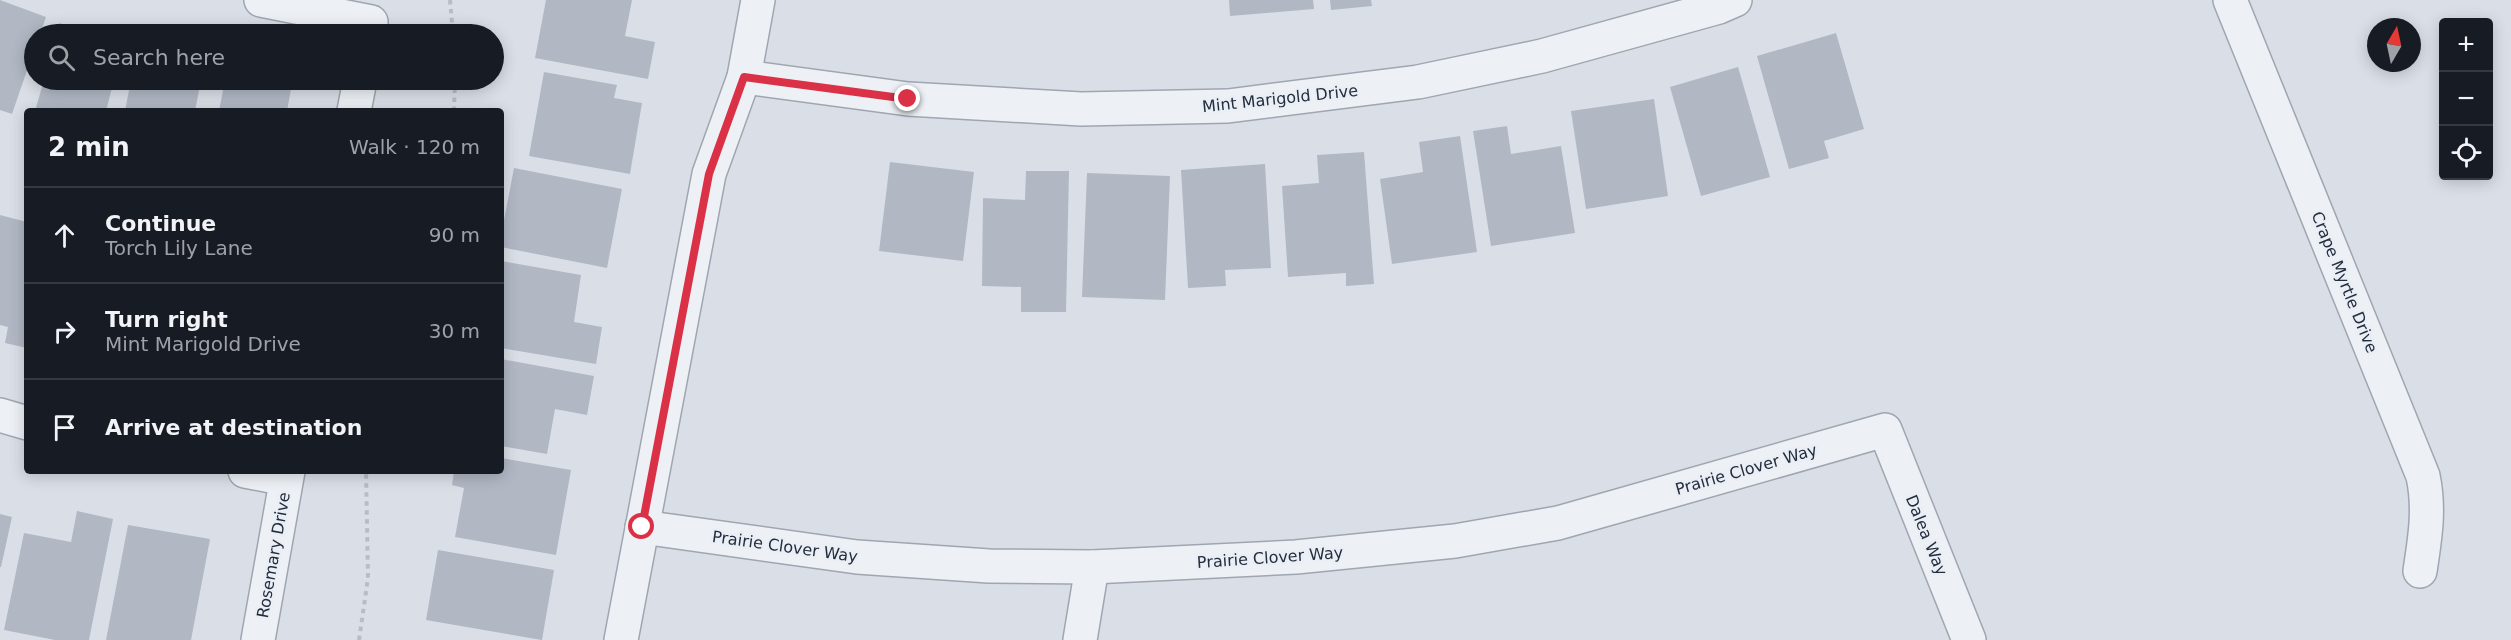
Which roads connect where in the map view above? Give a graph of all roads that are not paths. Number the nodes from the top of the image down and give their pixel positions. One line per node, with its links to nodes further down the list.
1 (261, 0): 5 (street)
2 (758, 0): 6 (street)
3 (1735, 0): 6 (street, Mint Marigold Drive)
4 (2230, 0): 15 (street, Crape Myrtle Drive)
5 (371, 19)
6 (744, 77): 13 (street)
7 (358, 90): 8 (street)
8 (355, 108)
9 (0, 415): 10 (street)
10 (24, 422)
11 (1885, 430): 14 (street, Prairie Clover Way); 19 (street, Dalea Way)
12 (287, 475): 16 (street, Rosemary Drive)
13 (642, 527): 14 (street, Prairie Clover Way); 17 (street)
14 (1092, 567): 18 (street)
15 (2420, 571)
16 (258, 640)
17 (621, 640)
18 (1080, 640)
19 (1969, 640)

